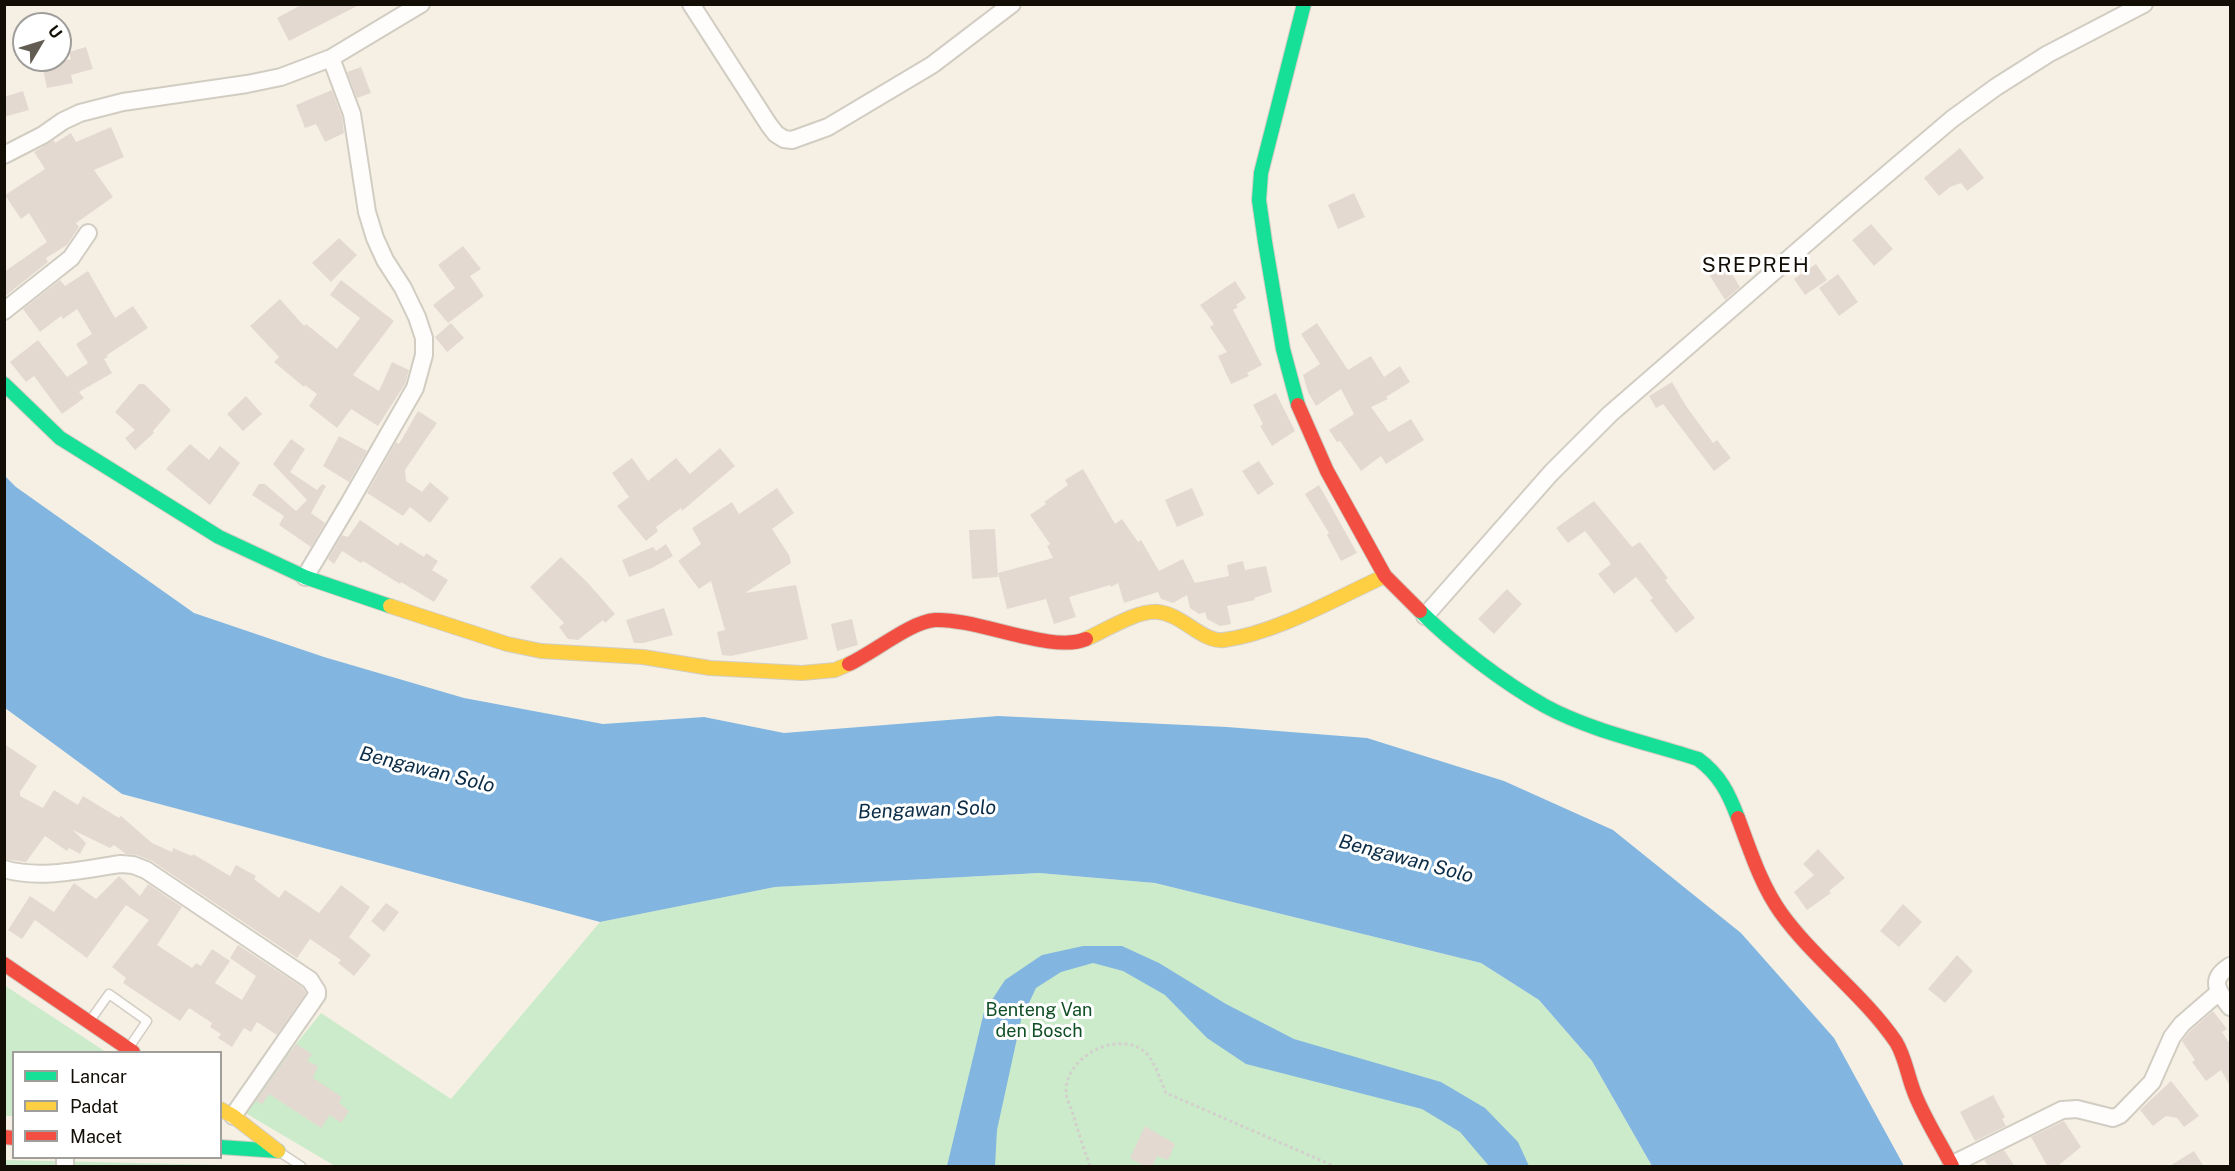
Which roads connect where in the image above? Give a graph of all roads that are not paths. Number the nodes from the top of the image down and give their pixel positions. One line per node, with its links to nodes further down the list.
1 (422, 4): 6 (street)
2 (691, 4): 3 (street)
3 (1012, 4)
4 (1304, 4): 11 (street)
5 (2144, 4): 13 (street)
6 (331, 58): 7 (street); 12 (street)
7 (4, 154)
8 (88, 233): 9 (street)
9 (4, 311)
10 (4, 384): 12 (street)
11 (1385, 576): 12 (street); 13 (street)
12 (304, 577)
13 (1425, 616): 24 (street)
14 (4, 869): 21 (street)
15 (4, 964): 19 (street)
16 (2230, 966): 17 (street)
17 (2219, 992): 18 (street); 24 (street)
18 (2230, 1007)
19 (89, 1022): 20 (street); 20 (lane)
20 (131, 1051)
21 (225, 1112): 23 (street)
22 (222, 1148): 23 (street)
23 (278, 1151): 25 (lane)
24 (1952, 1166)
25 (301, 1167)

